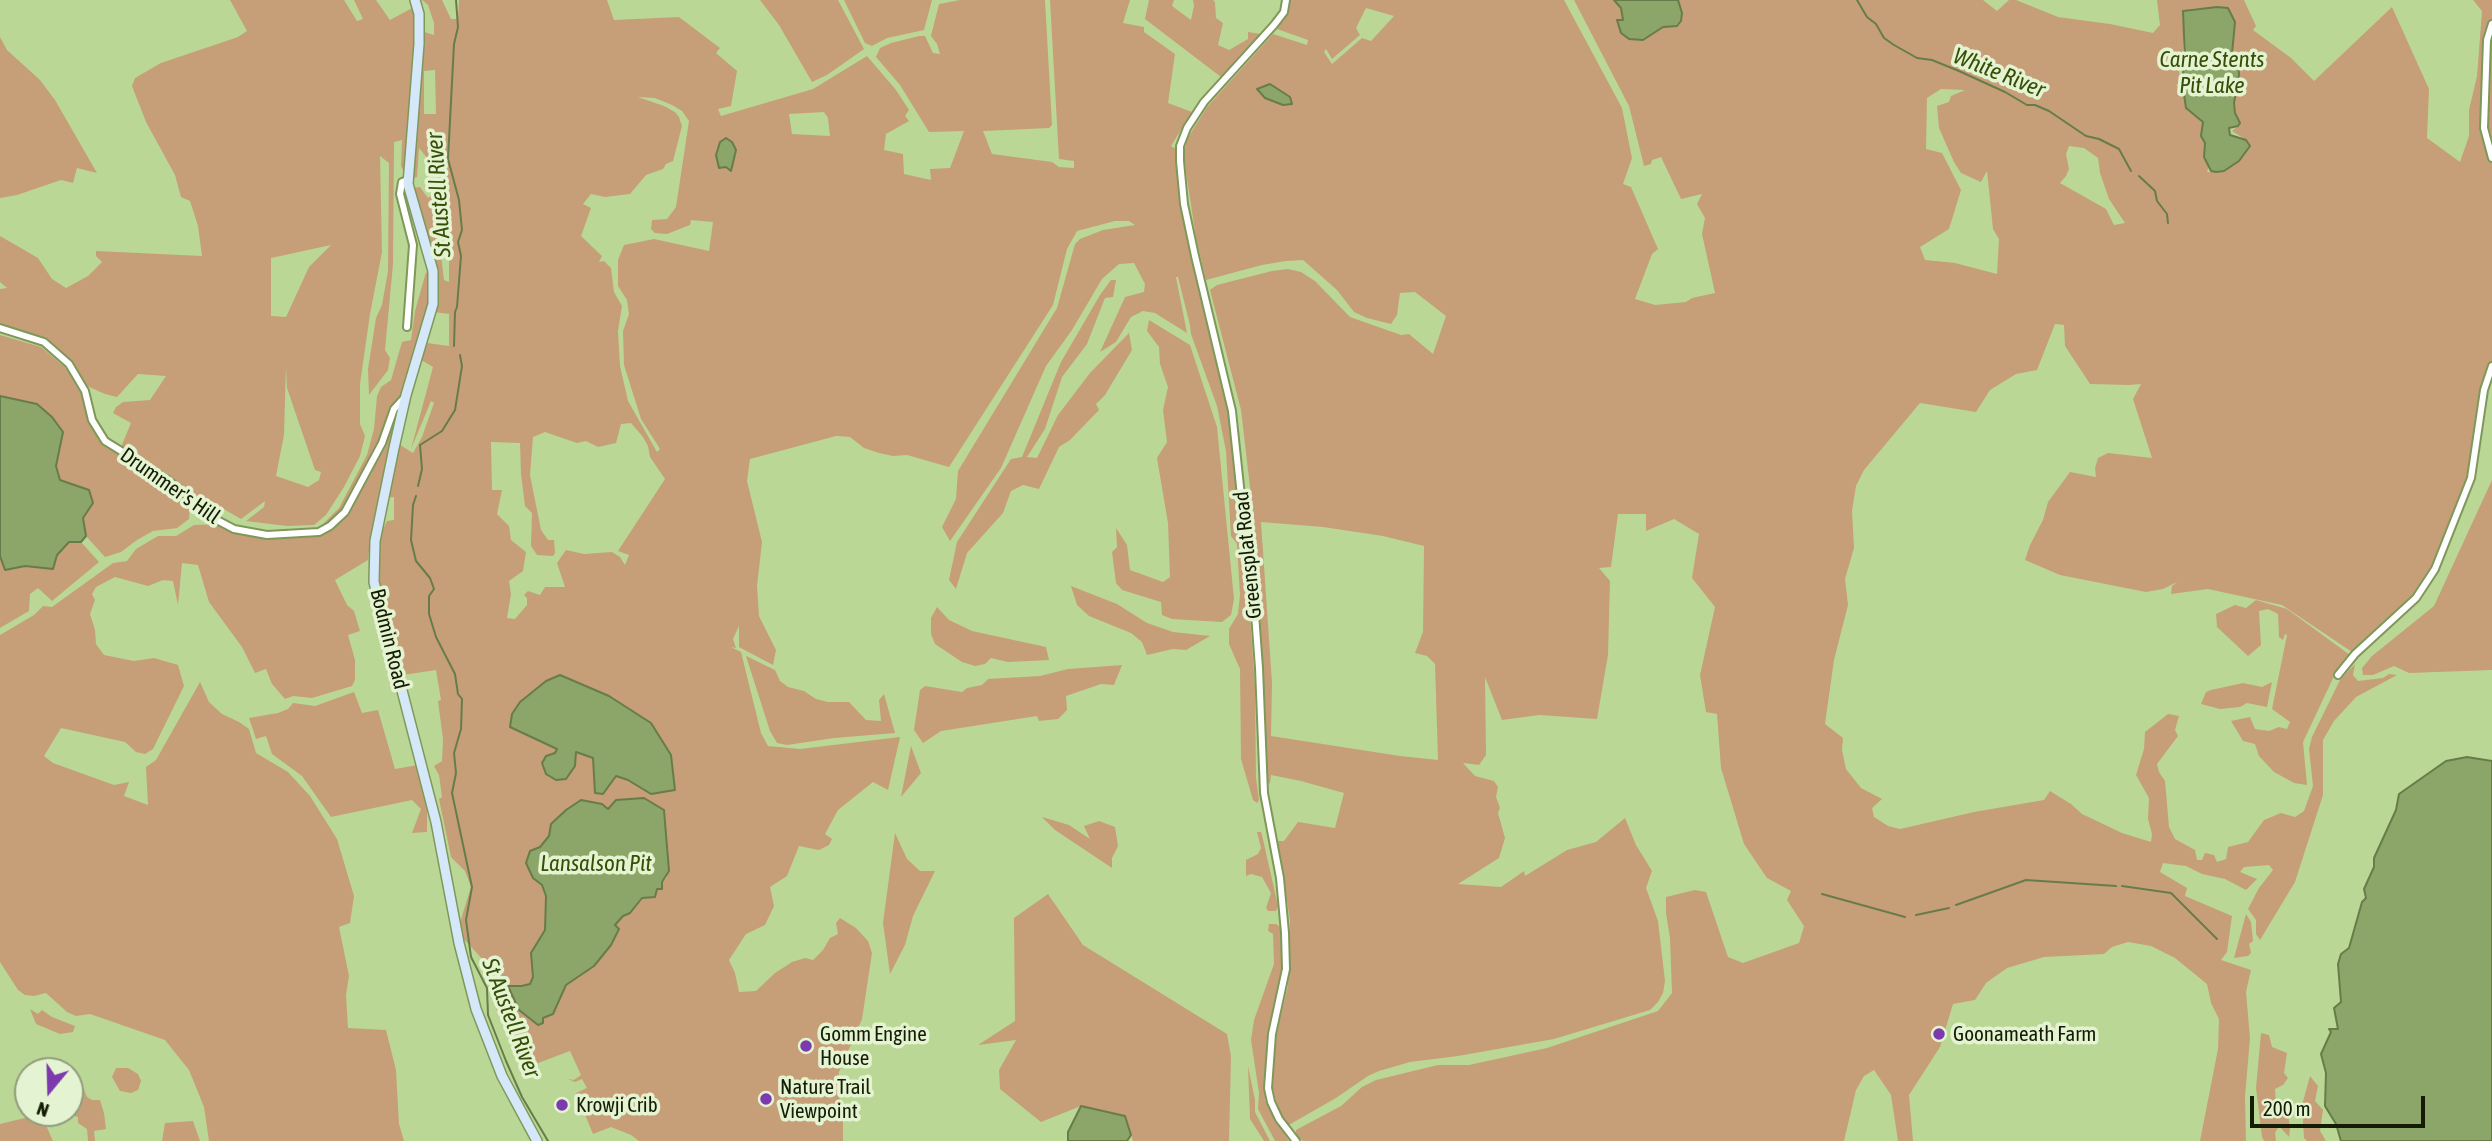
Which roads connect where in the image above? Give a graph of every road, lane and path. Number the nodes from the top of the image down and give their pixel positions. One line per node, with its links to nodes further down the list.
1 (415, 0): 5 (main road, Bodmin Road)
2 (1286, 0): 12 (street, Greensplat Road)
3 (2492, 24): 4 (street)
4 (2492, 158)
5 (408, 180): 6 (street); 9 (main road, Bodmin Road)
6 (408, 327)
7 (0, 328): 9 (street, Drummer's Hill)
8 (2492, 366): 10 (street)
9 (406, 395): 11 (main road, Bodmin Road)
10 (2338, 675)
11 (537, 1141)
12 (1296, 1141)

